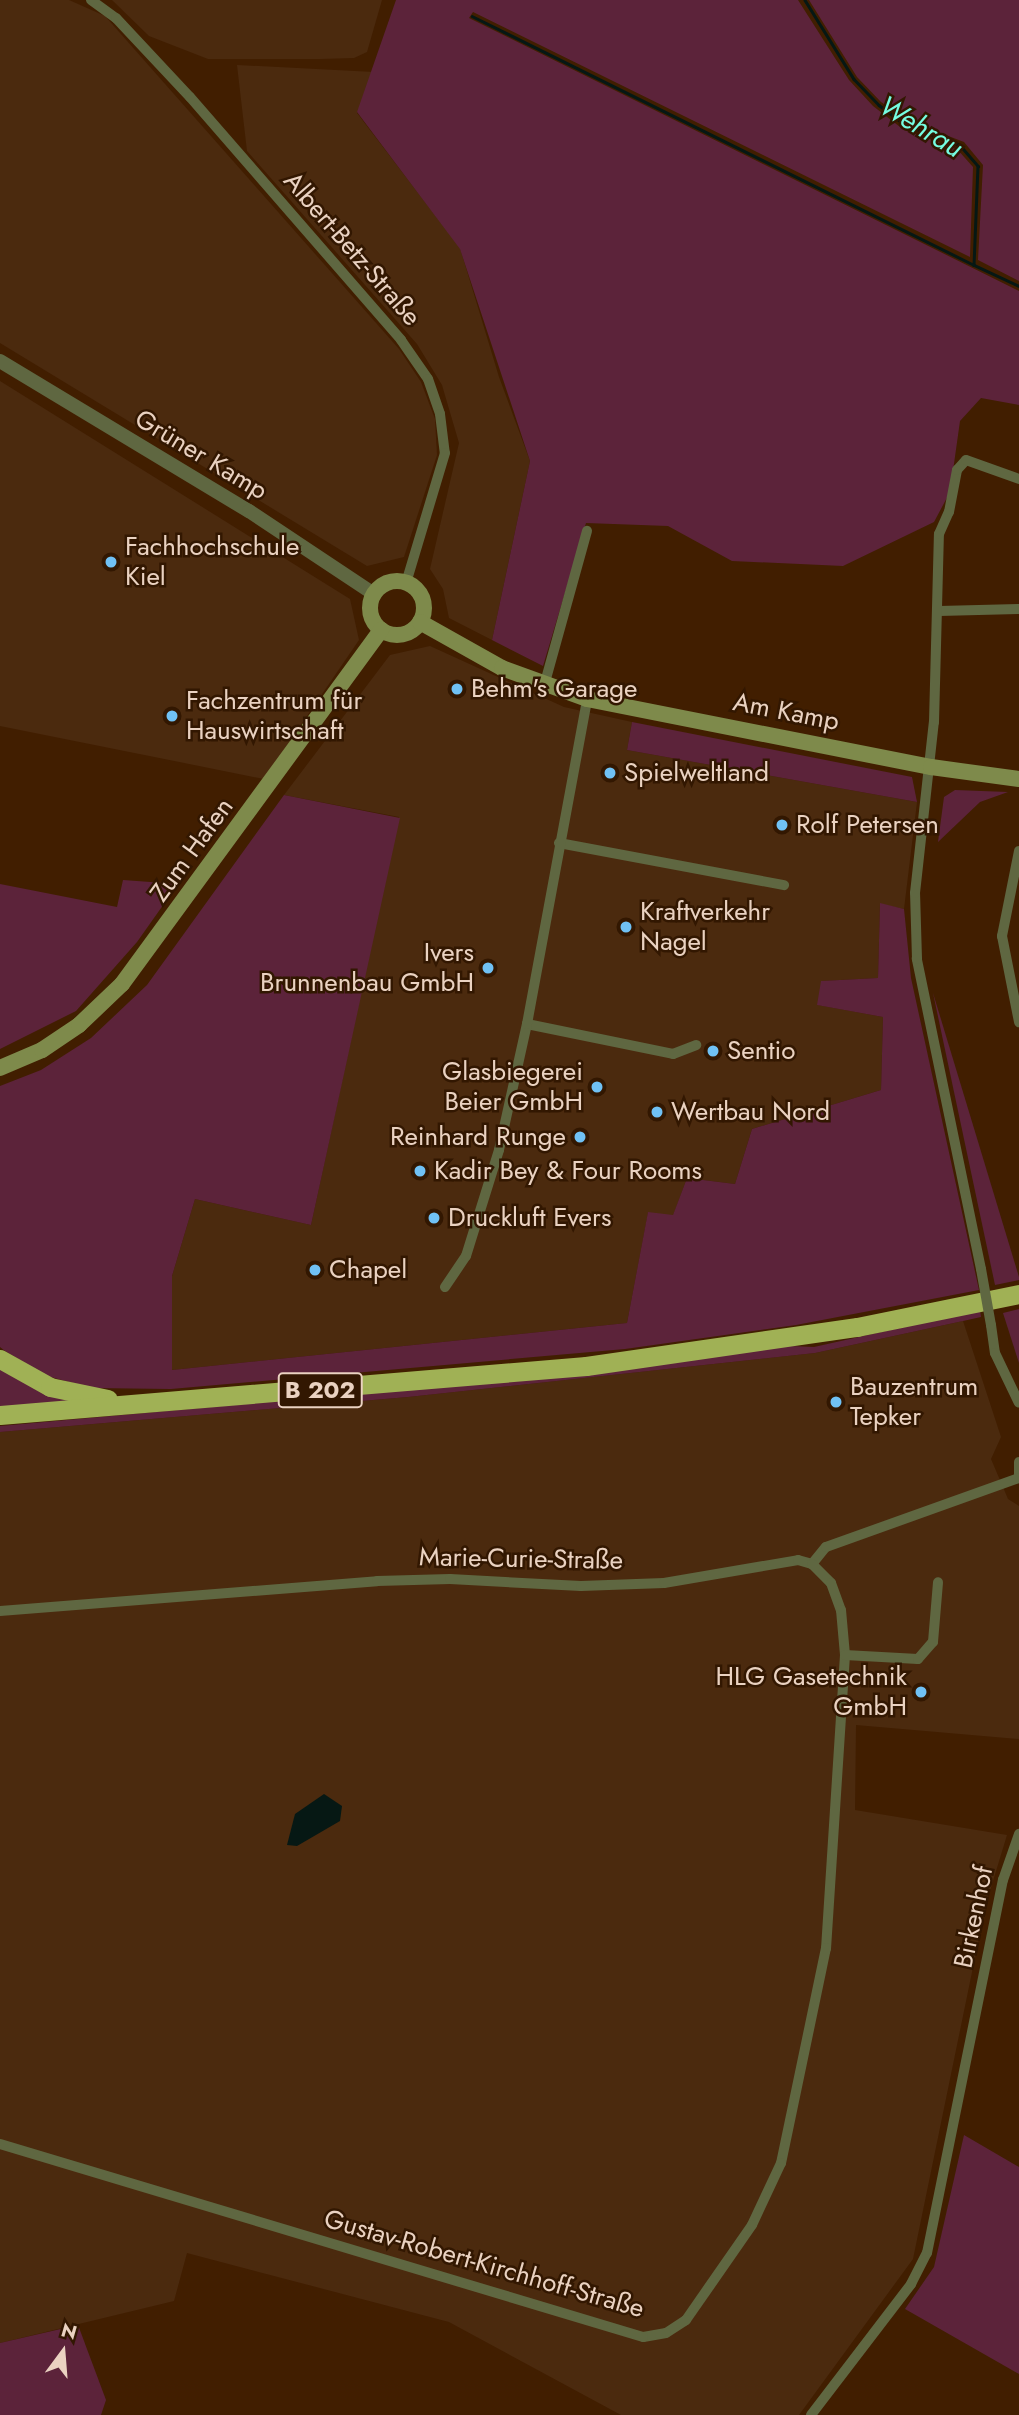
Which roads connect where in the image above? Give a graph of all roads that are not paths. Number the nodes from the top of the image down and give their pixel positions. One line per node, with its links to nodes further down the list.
1 (90, 0): 5 (street, Albert-Betz-Straße)
2 (0, 361): 6 (street, Grüner Kamp)
3 (1019, 479): 8 (street)
4 (587, 531): 11 (street)
5 (406, 583): 6 (main road); 9 (main road)
6 (374, 594): 10 (main road)
7 (1019, 609): 8 (street)
8 (939, 611): 13 (street)
9 (420, 622): 10 (main road); 11 (main road, Am Kamp)
10 (381, 631): 22 (main road, Zum Hafen)
11 (544, 686): 12 (main road, Am Kamp)
12 (587, 699): 13 (main road, Am Kamp); 15 (street)
13 (931, 767): 14 (main road, Am Kamp); 27 (street, bridge)
14 (1019, 779)
15 (559, 843): 17 (street); 20 (street)
16 (1019, 851): 18 (street)
17 (784, 885)
18 (1017, 1000): 19 (street)
19 (1019, 1022)
20 (527, 1024): 21 (street); 23 (street)
21 (696, 1045)
22 (4, 1066)
23 (445, 1287)
24 (1019, 1294): 26 (highway, B 202)
25 (0, 1359): 26 (highway)
26 (183, 1401): 28 (highway, B 202)
27 (1019, 1403)
28 (0, 1415)
29 (1019, 1462): 30 (street)
30 (1019, 1477): 31 (street)
31 (812, 1564): 33 (street, Marie-Curie-Straße); 34 (street, Gustav-Robert-Kirchhoff-Straße)
32 (937, 1582): 34 (street)
33 (0, 1611)
34 (845, 1655): 36 (street, Gustav-Robert-Kirchhoff-Straße)
35 (1019, 1834): 37 (street, Birkenhof)
36 (0, 2144)
37 (811, 2415)

